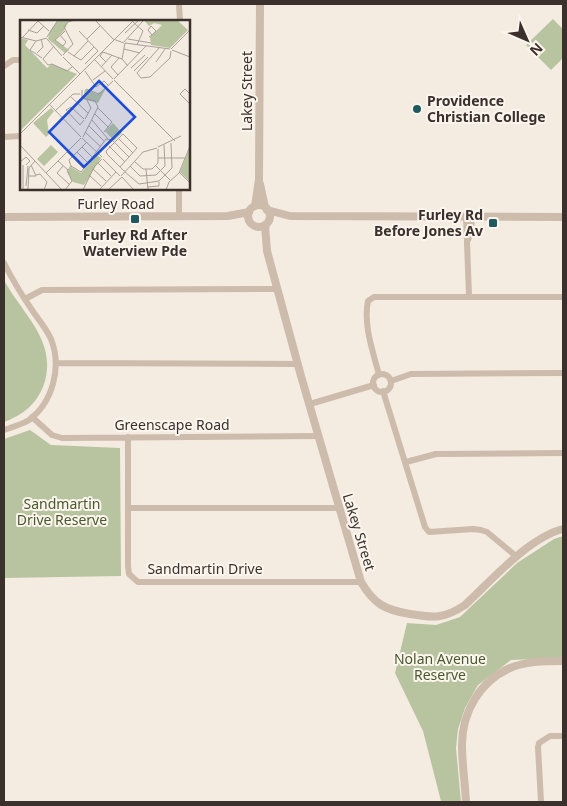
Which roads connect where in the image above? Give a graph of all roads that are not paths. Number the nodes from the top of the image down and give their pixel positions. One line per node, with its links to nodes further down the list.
1 (180, 4): 3 (street)
2 (260, 4): 8 (street, Lakey Street)
3 (180, 20)
4 (20, 60): 5 (street)
5 (4, 66)
6 (4, 136): 7 (street)
7 (20, 136)
8 (259, 179): 10 (street, Lakey Street); 11 (street, Lakey Street)
9 (179, 190): 13 (street)
10 (266, 208): 11 (street); 15 (street); 19 (street, Lakey Street)
11 (252, 209): 14 (street, Furley Road); 18 (street, Lakey Street)
12 (4, 216): 13 (street, Furley Road)
13 (179, 216): 14 (street, Furley Road)
14 (228, 216): 18 (street, Furley Road)
15 (290, 216): 16 (street); 19 (street)
16 (469, 216): 17 (street); 23 (street)
17 (563, 217)
18 (253, 224): 19 (street); 20 (street, Lakey Street)
19 (266, 224): 20 (street, Lakey Street)
20 (267, 251): 22 (street, Lakey Street)
21 (4, 263): 25 (street)
22 (278, 289): 25 (street); 27 (street, Lakey Street)
23 (469, 296): 24 (street); 29 (street)
24 (563, 297)
25 (25, 299): 26 (street)
26 (56, 363): 27 (street); 34 (street)
27 (298, 364): 33 (street, Lakey Street)
28 (563, 373): 30 (street)
29 (379, 375): 30 (street); 31 (street)
30 (391, 380): 32 (street)
31 (374, 385): 32 (street); 33 (street)
32 (383, 391): 39 (street)
33 (310, 404): 36 (street, Lakey Street)
34 (32, 417): 35 (street); 37 (street, Greenscape Road)
35 (4, 430)
36 (319, 436): 37 (street, Greenscape Road); 41 (street, Lakey Street)
37 (128, 437): 40 (street, Sandmartin Drive)
38 (563, 453): 39 (street)
39 (406, 462): 43 (street)
40 (128, 508): 41 (street); 44 (street, Sandmartin Drive)
41 (338, 508): 44 (street, Lakey Street)
42 (563, 529): 43 (street, Lakey Street)
43 (517, 557): 44 (street, Lakey Street)
44 (361, 582)
45 (563, 661): 47 (street)
46 (563, 736): 48 (street)
47 (466, 802)
48 (541, 802)

